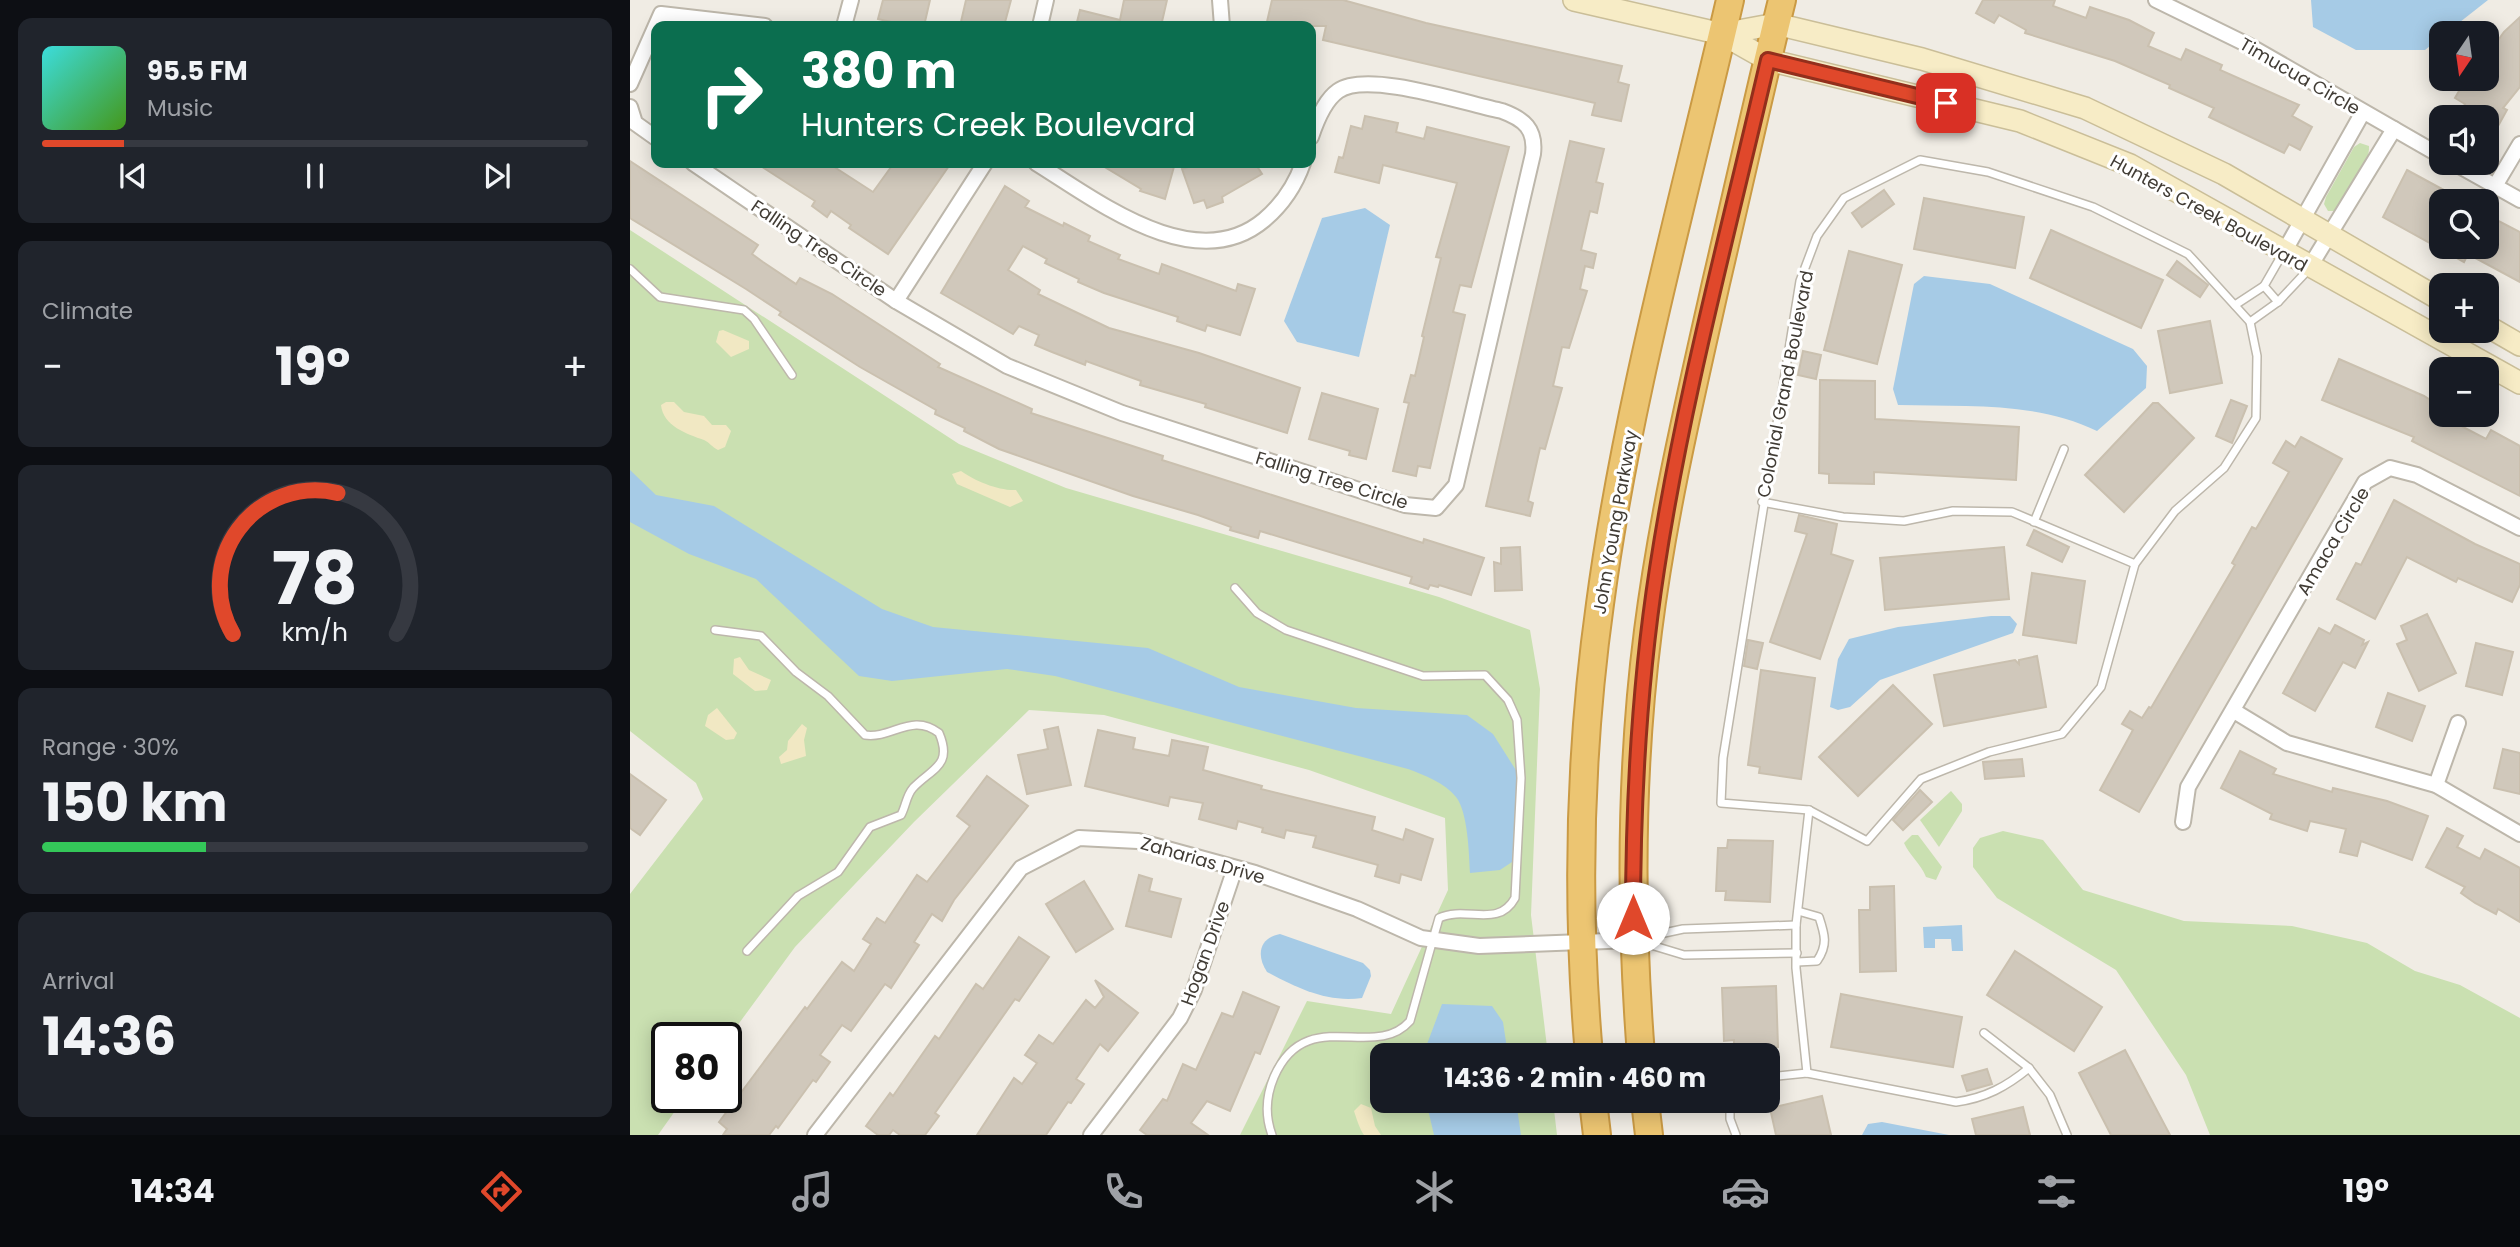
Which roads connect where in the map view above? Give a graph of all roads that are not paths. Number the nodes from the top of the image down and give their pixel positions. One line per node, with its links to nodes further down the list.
1 (851, 0): 10 (street)
2 (1046, 0): 11 (street)
3 (1220, 0): 12 (street)
4 (1574, 0): 14 (street, Hunters Creek Boulevard)
5 (1730, 0): 14 (highway, John Young Parkway)
6 (2156, 0): 18 (street, Timucua Circle)
7 (661, 7): 9 (street)
8 (1779, 12): 14 (street, Hunters Creek Boulevard); 15 (highway); 31 (street, Hunters Creek Boulevard)
9 (738, 21)
10 (845, 21)
11 (1041, 21)
12 (1222, 21)
13 (651, 32): 16 (street)
14 (1722, 34): 15 (street, Hunters Creek Boulevard); 64 (highway, John Young Parkway)
15 (1768, 60): 33 (street, Hunters Creek Boulevard); 63 (highway)
16 (630, 85)
17 (630, 107): 21 (street)
18 (2363, 112): 20 (street, Timucua Circle); 31 (street)
19 (1316, 124): 38 (street, Falling Tree Circle)
20 (2394, 129): 23 (street, Timucua Circle); 32 (street)
21 (651, 134)
22 (2520, 144): 29 (street)
23 (2429, 149)
24 (700, 168): 38 (street, Falling Tree Circle)
25 (982, 168): 38 (street)
26 (1044, 168): 27 (street)
27 (1301, 168)
28 (2475, 175): 29 (street)
29 (2495, 186): 30 (street)
30 (2520, 200)
31 (2302, 220): 32 (street, Hunters Creek Boulevard); 33 (street)
32 (2330, 237): 34 (street); 37 (street, Hunters Creek Boulevard)
33 (2284, 252): 34 (street, Hunters Creek Boulevard); 36 (lane)
34 (2309, 268): 39 (lane); 45 (street, Hunters Creek Boulevard)
35 (630, 269): 44 (lane)
36 (2264, 286): 39 (lane); 40 (lane)
37 (2429, 293)
38 (895, 301)
39 (2278, 302): 41 (lane)
40 (2235, 305): 41 (lane, Colonial Grand Boulevard); 47 (lane, Colonial Grand Boulevard)
41 (2250, 322): 50 (lane, Colonial Grand Boulevard)
42 (2499, 333): 43 (street)
43 (2520, 345)
44 (792, 375)
45 (2520, 383)
46 (2064, 449): 48 (lane)
47 (1762, 502): 48 (lane); 56 (lane, Colonial Grand Boulevard)
48 (2034, 522): 50 (lane)
49 (2520, 528): 53 (street, Amaca Circle)
50 (2135, 564): 56 (lane, Colonial Grand Boulevard)
51 (1235, 588): 62 (lane)
52 (715, 630): 65 (lane)
53 (2234, 711): 55 (street); 57 (street, Amaca Circle)
54 (2458, 723): 55 (street)
55 (2436, 785): 58 (street)
56 (1809, 810): 60 (lane)
57 (2183, 822)
58 (2520, 834)
59 (1235, 868): 62 (street, Zaharias Drive); 77 (street, Zaharias Drive); 78 (street, Hogan Drive)
60 (1798, 911): 61 (lane); 67 (lane)
61 (1796, 925): 63 (lane); 66 (lane)
62 (1432, 940): 64 (street, Zaharias Drive); 79 (lane)
63 (1633, 940): 64 (street, Zaharias Drive); 66 (lane); 70 (highway)
64 (1582, 941): 69 (highway, John Young Parkway)
65 (747, 951)
66 (1797, 953): 67 (lane)
67 (1797, 962): 72 (lane)
68 (1984, 1033): 71 (lane)
69 (1588, 1043)
70 (1640, 1043)
71 (2029, 1068): 72 (lane); 83 (lane)
72 (1807, 1073): 73 (lane)
73 (1780, 1076)
74 (1594, 1113): 80 (highway)
75 (1646, 1113): 81 (highway)
76 (1730, 1113): 82 (lane)
77 (815, 1135)
78 (1091, 1135)
79 (1272, 1135)
80 (1597, 1135)
81 (1649, 1135)
82 (1736, 1135)
83 (2067, 1135)

